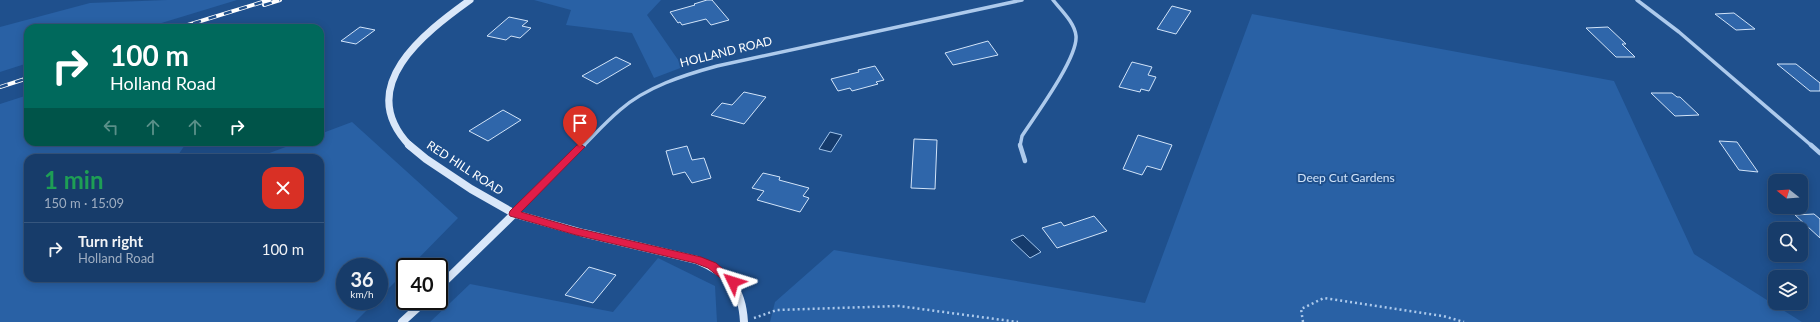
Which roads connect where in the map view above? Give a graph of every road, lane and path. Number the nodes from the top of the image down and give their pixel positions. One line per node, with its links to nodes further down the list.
1 (470, 0): 7 (street, RED HILL ROAD)
2 (1022, 0): 7 (street, HOLLAND ROAD)
3 (1053, 0): 6 (street)
4 (1637, 0): 5 (street)
5 (1820, 153)
6 (1025, 161)
7 (514, 214): 8 (street, HOLLAND ROAD); 11 (street, RED HILL ROAD)
8 (448, 278)
9 (415, 310): 10 (street)
10 (402, 322)
11 (744, 322): 12 (path)
12 (1018, 322)
13 (1303, 322): 14 (path)
14 (1464, 322)

